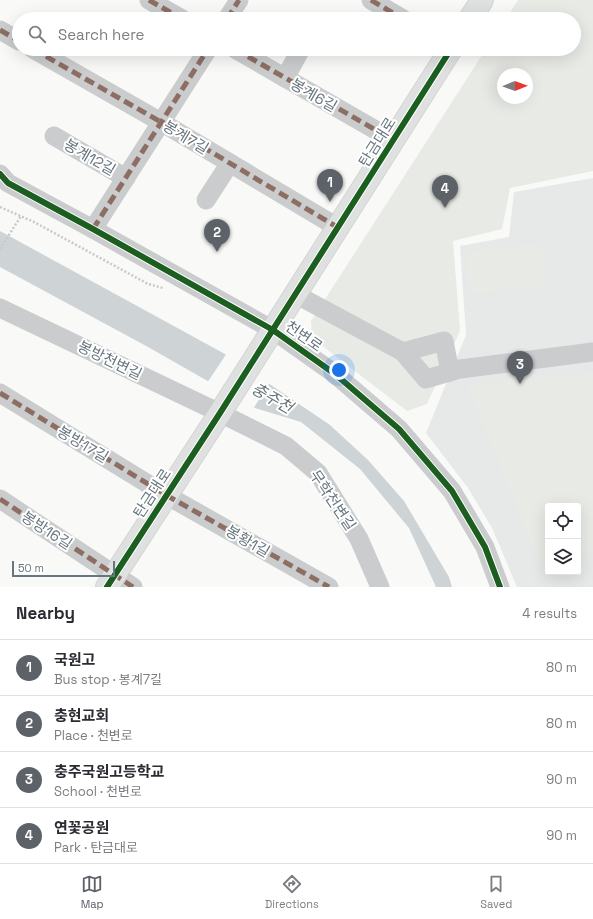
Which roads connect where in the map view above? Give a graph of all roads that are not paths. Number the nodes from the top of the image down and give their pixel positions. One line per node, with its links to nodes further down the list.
1 (150, 0): 5 (street)
2 (239, 0): 6 (street)
3 (371, 0): 7 (street)
4 (482, 0): 8 (main road)
5 (170, 12)
6 (231, 12)
7 (391, 12)
8 (474, 12)
9 (0, 30): 10 (street)
10 (12, 37)
11 (45, 56): 17 (street, 봉계7길)
12 (203, 56): 17 (street, 봉계12길)
13 (247, 56): 16 (street, 봉계6길)
14 (297, 56): 16 (street)
15 (447, 56): 19 (main road, 탄금대로)
16 (285, 78): 19 (street, 봉계6길)
17 (161, 122): 20 (street, 봉계7길); 22 (street, 봉계12길)
18 (54, 136): 22 (street, 봉계12길)
19 (393, 140): 24 (main road, 탄금대로)
20 (230, 163): 23 (street); 24 (street, 봉계7길)
21 (0, 174): 25 (street, 천변로)
22 (126, 178): 25 (street, 봉계12길)
23 (206, 200)
24 (337, 227): 26 (main road, 탄금대로)
25 (93, 229): 28 (street, 천변로)
26 (295, 294): 28 (main road, 탄금대로); 29 (street)
27 (0, 308): 33 (street, 봉방천변길)
28 (272, 330): 33 (main road, 탄금대로); 40 (street, 천변로)
29 (403, 352): 31 (street); 31 (street)
30 (593, 352): 31 (street)
31 (450, 372)
32 (0, 393): 34 (street, 봉방17길)
33 (220, 413): 34 (main road, 탄금대로); 39 (street, 무학천변길)
34 (166, 495): 36 (main road, 탄금대로); 38 (street, 봉황1길)
35 (0, 499): 36 (street, 봉방16길)
36 (111, 581): 37 (street, 봉방16길)
37 (133, 587)
38 (329, 587)
39 (380, 587)
40 (500, 587)

